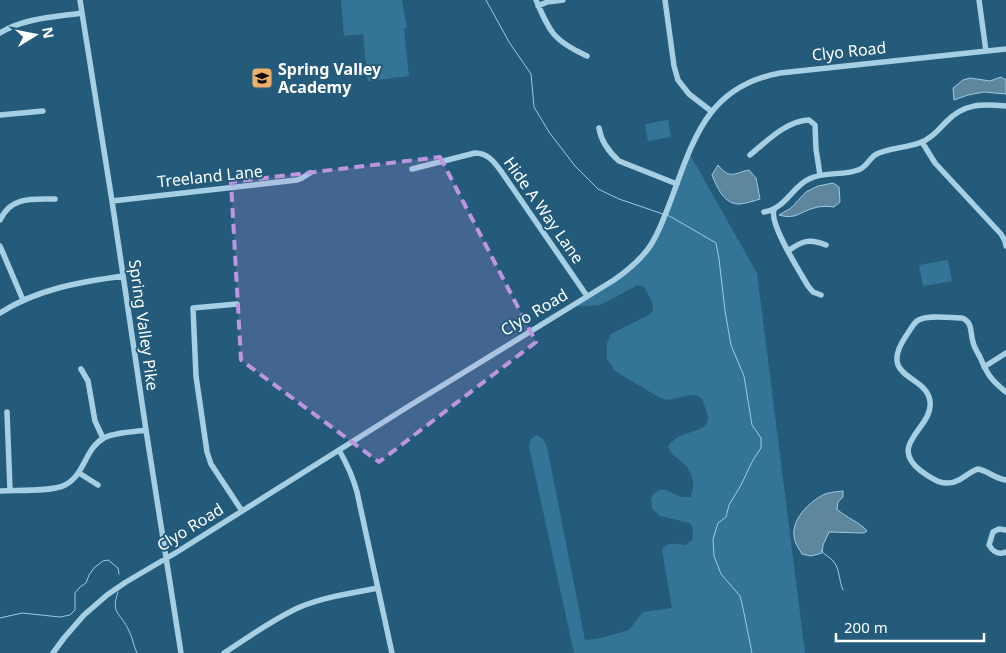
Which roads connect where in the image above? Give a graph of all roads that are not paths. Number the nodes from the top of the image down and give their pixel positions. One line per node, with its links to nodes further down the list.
1 (80, 0): 6 (street, Spring Valley Pike)
2 (563, 0): 5 (street)
3 (665, 0): 13 (street)
4 (979, 0): 9 (street)
5 (537, 3): 10 (street)
6 (82, 13): 7 (street); 23 (street, Spring Valley Pike)
7 (0, 33)
8 (1006, 49): 9 (street, Clyo Road)
9 (986, 51): 13 (street, Clyo Road)
10 (587, 56)
11 (1006, 106): 16 (street)
12 (43, 111): 14 (street)
13 (711, 111): 21 (street, Clyo Road)
14 (0, 115)
15 (599, 128): 21 (street)
16 (922, 142): 20 (street); 29 (street)
17 (750, 155): 20 (street)
18 (412, 169): 32 (street, Hide A Way Lane)
19 (310, 173): 23 (street, Treeland Lane)
20 (820, 175): 24 (street)
21 (677, 184): 32 (street, Clyo Road)
22 (55, 198): 26 (street)
23 (112, 201): 31 (street, Spring Valley Pike)
24 (774, 210): 25 (street); 30 (street)
25 (764, 212)
26 (0, 220)
27 (826, 245): 30 (street)
28 (0, 246): 34 (street)
29 (1006, 246)
30 (788, 251): 33 (street)
31 (123, 276): 34 (street); 42 (street, Spring Valley Pike)
32 (587, 296): 44 (street, Clyo Road)
33 (821, 296)
34 (23, 300): 36 (street)
35 (237, 304): 50 (street)
36 (0, 312)
37 (1006, 353): 38 (street)
38 (984, 368): 40 (street); 46 (street)
39 (81, 369): 43 (street)
40 (1006, 392)
41 (7, 412): 49 (street)
42 (146, 430): 43 (street); 53 (street, Spring Valley Pike)
43 (103, 438): 45 (street)
44 (339, 450): 50 (street, Clyo Road); 54 (street)
45 (79, 473): 47 (street); 49 (street)
46 (1006, 480)
47 (98, 485)
48 (0, 490): 49 (street)
49 (10, 490)
50 (242, 511): 53 (street, Clyo Road)
51 (1006, 530): 52 (street)
52 (1006, 552)
53 (166, 559): 55 (street, Clyo Road); 56 (street, Spring Valley Pike)
54 (378, 588): 57 (street); 58 (street)
55 (54, 653)
56 (181, 653)
57 (224, 653)
58 (392, 653)

